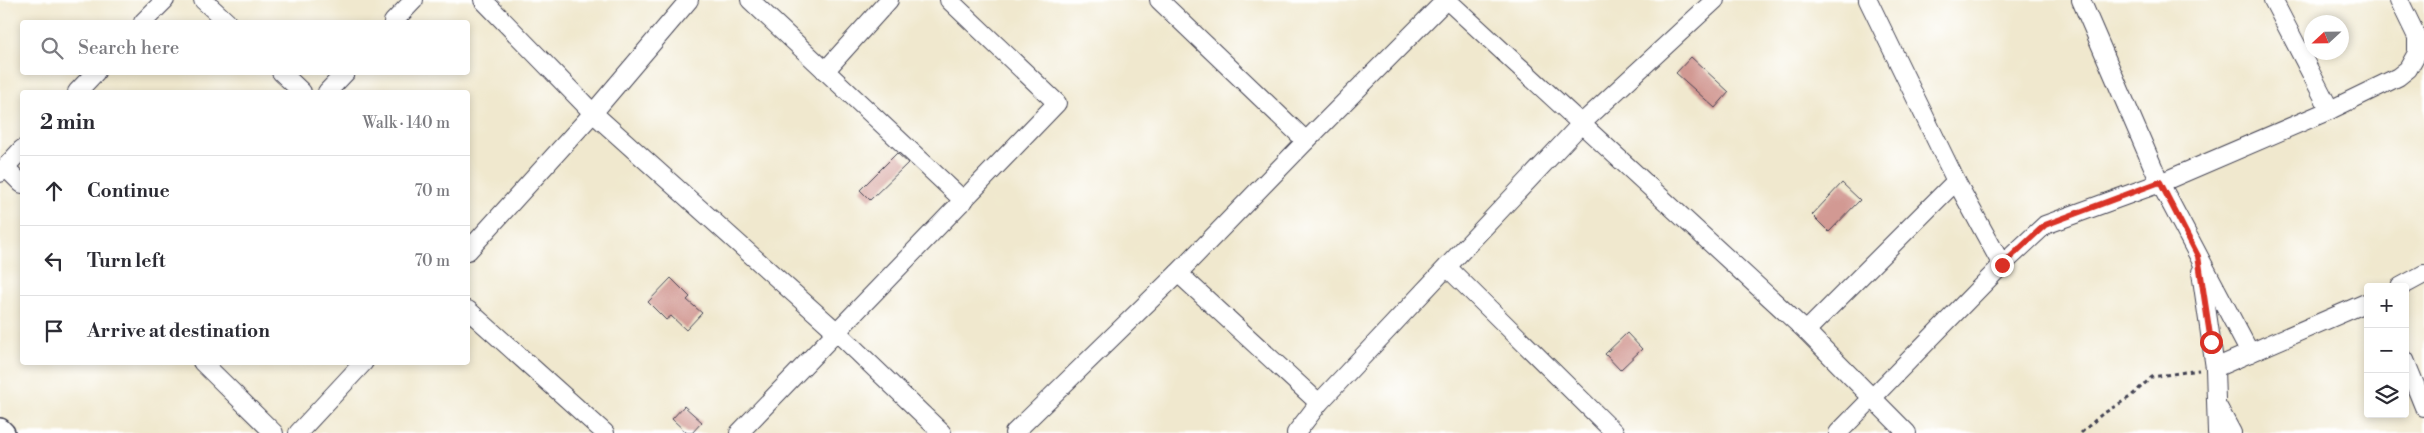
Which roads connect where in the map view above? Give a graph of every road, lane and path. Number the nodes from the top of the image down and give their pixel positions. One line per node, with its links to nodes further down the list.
1 (165, 0): 16 (street)
2 (203, 0): 17 (street)
3 (414, 0): 18 (street)
4 (482, 0): 27 (street)
5 (689, 0): 27 (street)
6 (750, 0): 19 (street)
7 (889, 0): 19 (street)
8 (949, 0): 35 (street)
9 (1159, 0): 29 (street)
10 (1447, 0): 28 (street); 29 (street)
11 (1715, 0): 28 (street)
12 (1868, 0): 32 (street)
13 (2080, 0): 33 (street)
14 (2273, 0): 26 (street)
15 (2399, 0): 26 (street)
16 (145, 20)
17 (225, 20)
18 (395, 20)
19 (826, 71): 35 (street)
20 (93, 75): 23 (street)
21 (284, 75): 24 (street)
22 (343, 75): 25 (street)
23 (79, 90)
24 (300, 90)
25 (329, 90)
26 (2330, 110): 33 (street)
27 (593, 113): 36 (street); 46 (street)
28 (1582, 123): 39 (street); 45 (street)
29 (1306, 141): 40 (street)
30 (20, 151): 31 (street)
31 (3, 170): 34 (street)
32 (1956, 181): 38 (street); 45 (street)
33 (2160, 182): 37 (street); 38 (street)
34 (20, 183)
35 (964, 201): 46 (street)
36 (470, 249)
37 (2198, 256): 47 (street); 50 (street)
38 (2002, 265): 52 (street)
39 (1447, 267): 53 (street); 65 (street)
40 (1178, 273): 53 (street); 64 (street)
41 (2424, 274): 42 (street)
42 (2407, 283)
43 (2364, 304): 47 (street)
44 (470, 312): 61 (street)
45 (1806, 331): 52 (street)
46 (837, 332): 62 (street); 63 (street)
47 (2250, 353): 50 (street)
48 (205, 365): 59 (street)
49 (361, 365): 60 (street)
50 (2215, 368): 54 (street); 68 (path)
51 (2409, 370): 55 (street)
52 (1872, 396): 66 (street); 67 (street)
53 (1318, 403): 57 (street)
54 (2218, 406): 69 (street); 70 (street)
55 (2424, 407)
56 (0, 429): 58 (street)
57 (1302, 431)
58 (4, 433)
59 (274, 433)
60 (298, 433)
61 (605, 433)
62 (739, 433)
63 (942, 433)
64 (1014, 433)
65 (1615, 433)
66 (1838, 433)
67 (1908, 433)
68 (2082, 433)
69 (2217, 433)
70 (2232, 433)

